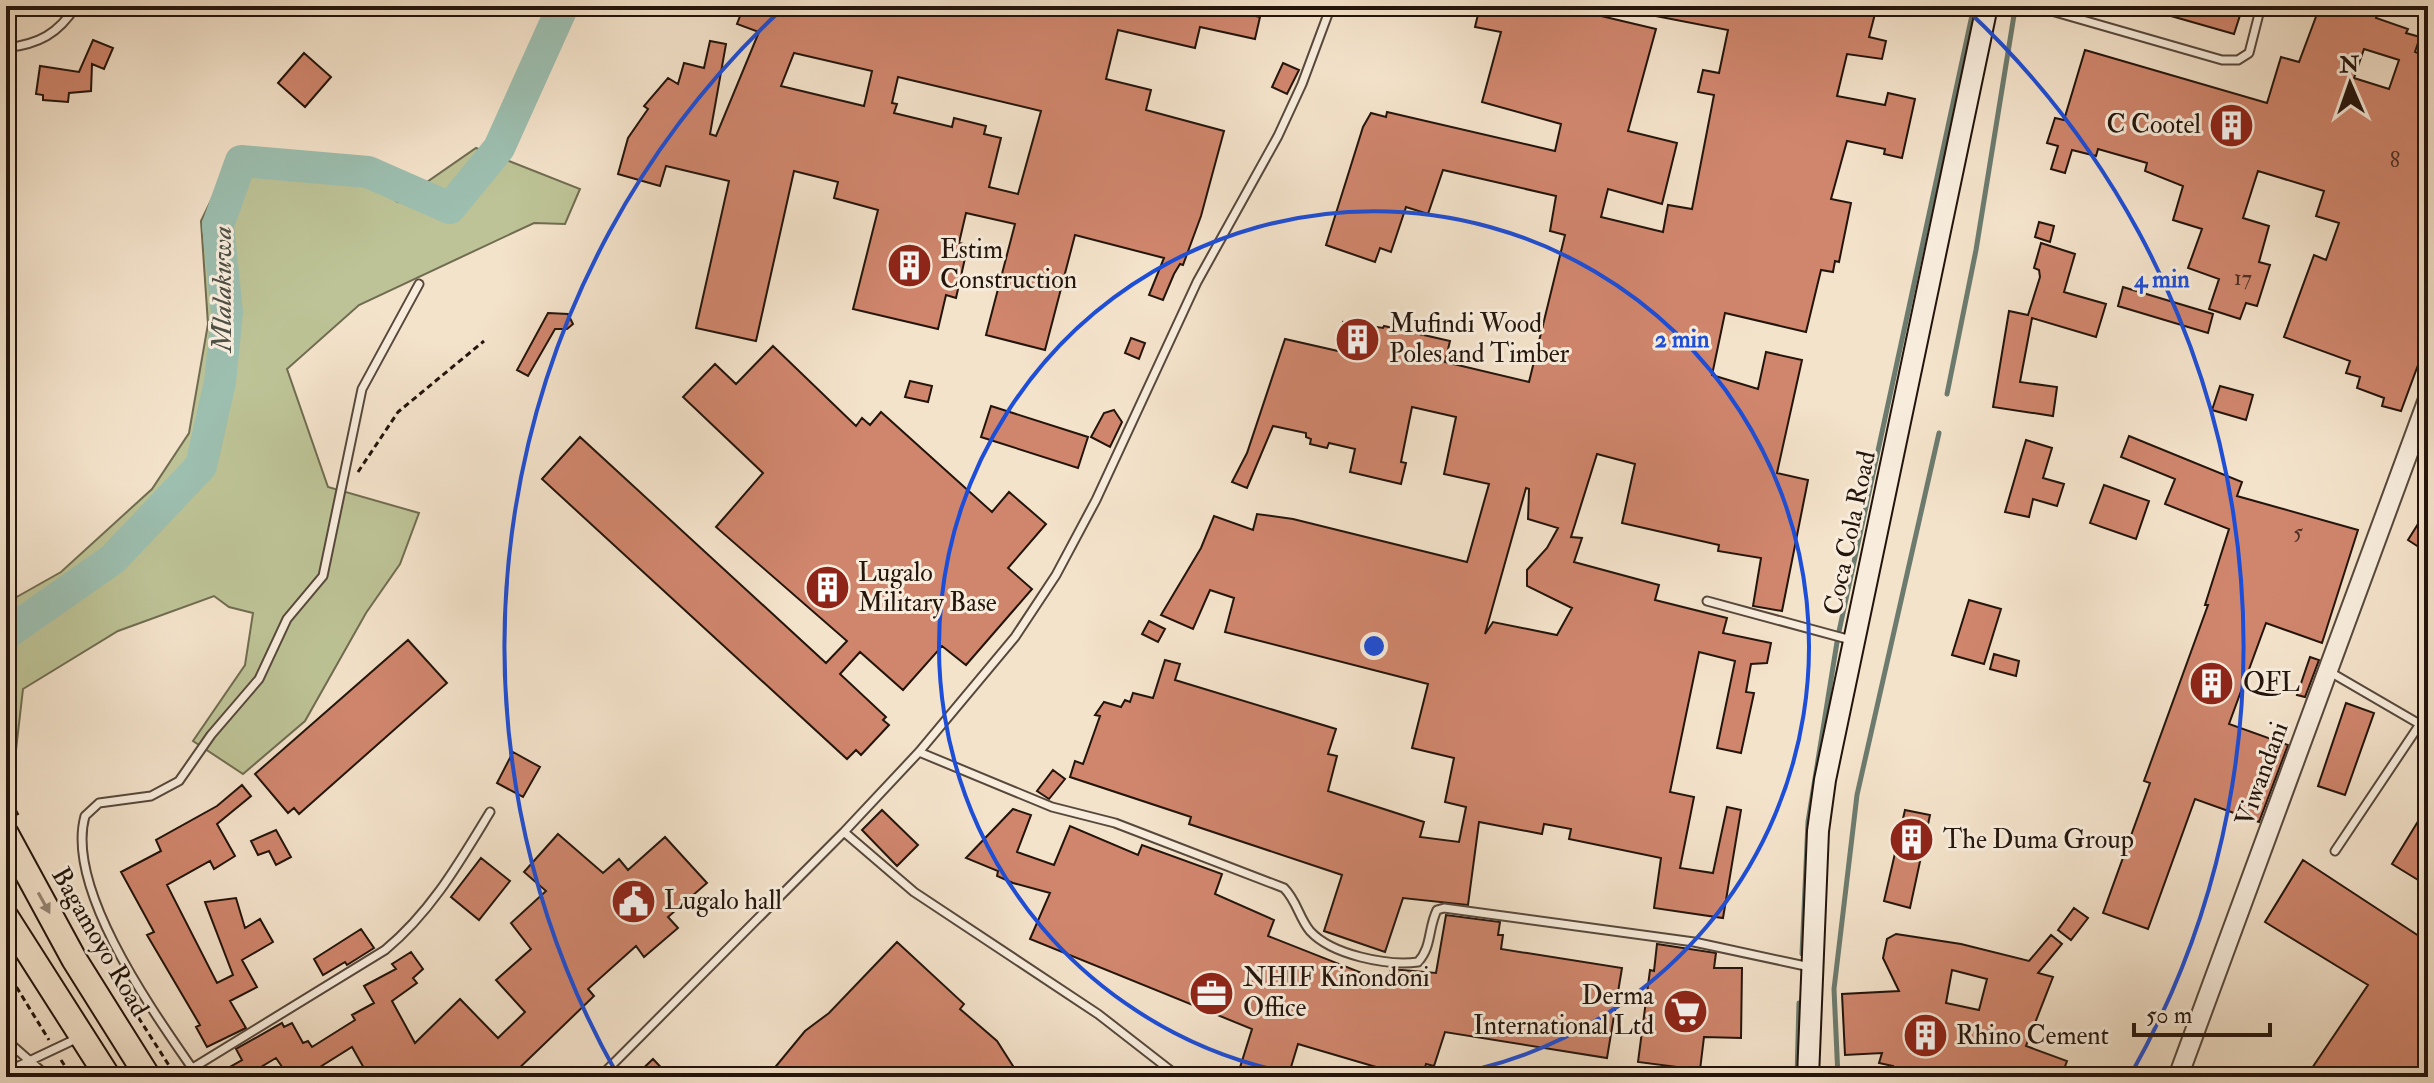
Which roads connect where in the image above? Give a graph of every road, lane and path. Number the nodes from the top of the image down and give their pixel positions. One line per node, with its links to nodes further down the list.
1 (76, 6): 6 (lane)
2 (1331, 6): 16 (lane)
3 (1987, 6): 12 (main road, Coca Cola Road)
4 (2034, 6): 5 (lane)
5 (2261, 6)
6 (6, 48)
7 (419, 284): 10 (lane)
8 (484, 341): 10 (path)
9 (2428, 399): 13 (street, Viwandani)
10 (344, 486): 30 (lane)
11 (1707, 601): 12 (lane)
12 (1854, 641): 23 (main road, Coca Cola Road)
13 (2328, 671): 15 (lane); 40 (street, Viwandani)
14 (2428, 712): 15 (lane)
15 (2424, 727): 21 (lane)
16 (919, 752): 20 (lane); 23 (lane)
17 (6, 792): 19 (path)
18 (490, 812): 30 (lane)
19 (13, 827): 35 (highway, Bagamoyo Road, one-way to 35)
20 (844, 832): 37 (lane); 38 (lane)
21 (2335, 851)
22 (6, 917): 26 (highway)
23 (1810, 967): 39 (main road, Coca Cola Road)
24 (6, 970): 28 (path)
25 (126, 1000): 36 (path)
26 (82, 1036): 28 (lane); 34 (highway)
27 (6, 1040): 29 (lane)
28 (55, 1050): 29 (lane); 33 (path)
29 (33, 1061): 31 (lane); 32 (lane)
30 (192, 1068): 36 (lane)
31 (6, 1072)
32 (48, 1077)
33 (72, 1077)
34 (108, 1077)
35 (148, 1077)
36 (177, 1077)
37 (600, 1077)
38 (1179, 1077)
39 (1808, 1077)
40 (2178, 1077)

